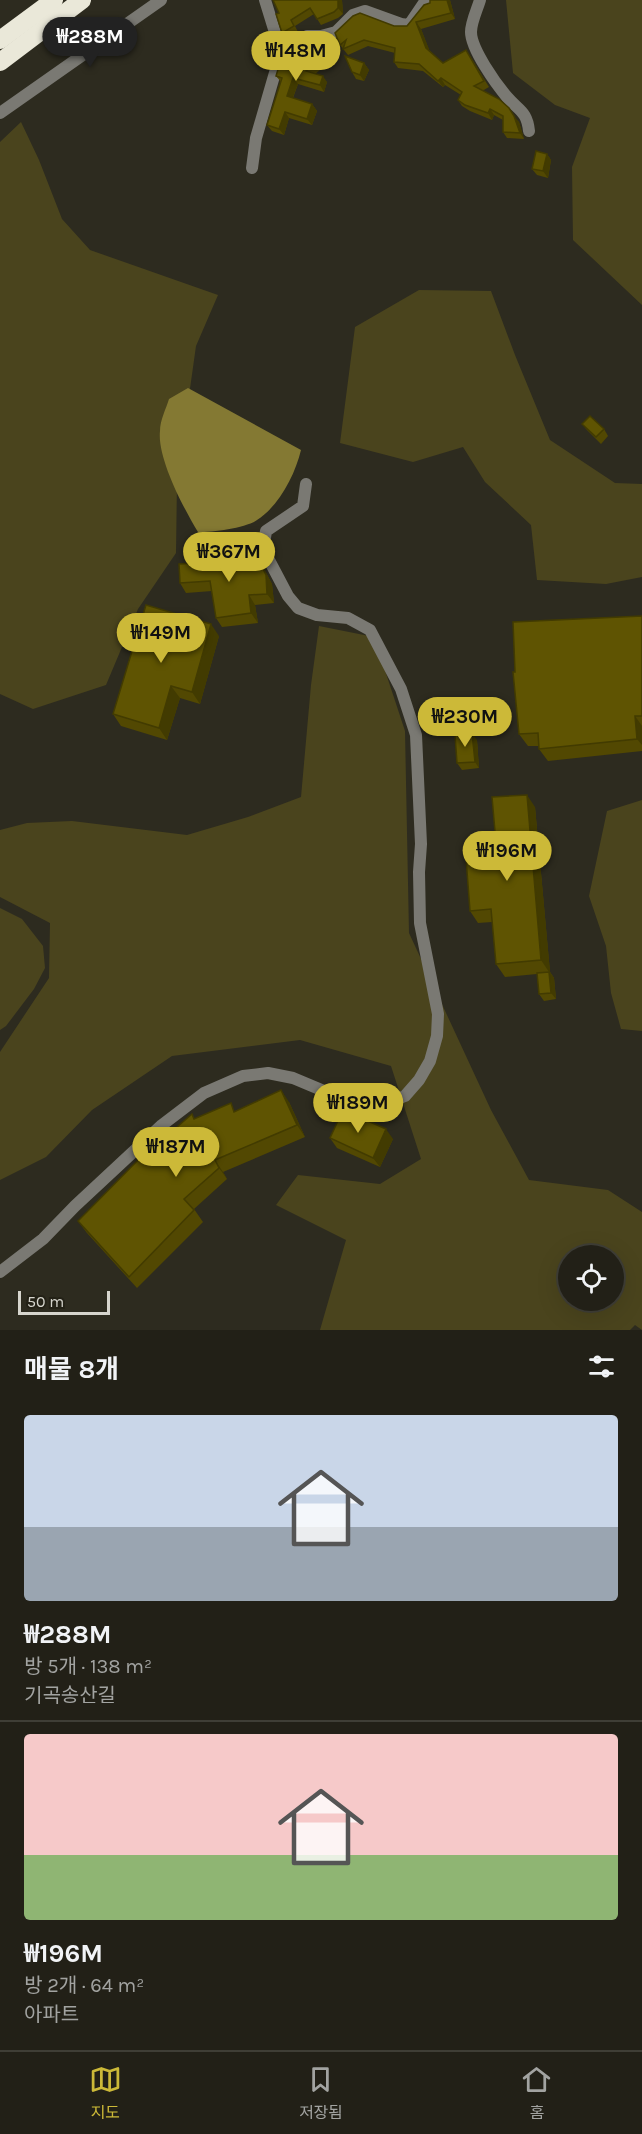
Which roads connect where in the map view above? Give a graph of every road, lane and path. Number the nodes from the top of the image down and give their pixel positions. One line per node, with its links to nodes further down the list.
1 (54, 0): 7 (highway)
2 (82, 0): 9 (highway)
3 (160, 0): 10 (street)
4 (265, 0): 8 (street)
5 (426, 0): 8 (street)
6 (480, 0): 11 (street)
7 (0, 40)
8 (281, 52): 12 (street)
9 (0, 62)
10 (0, 113)
11 (529, 131)
12 (252, 168)
13 (306, 484): 14 (street)
14 (0, 1272)

